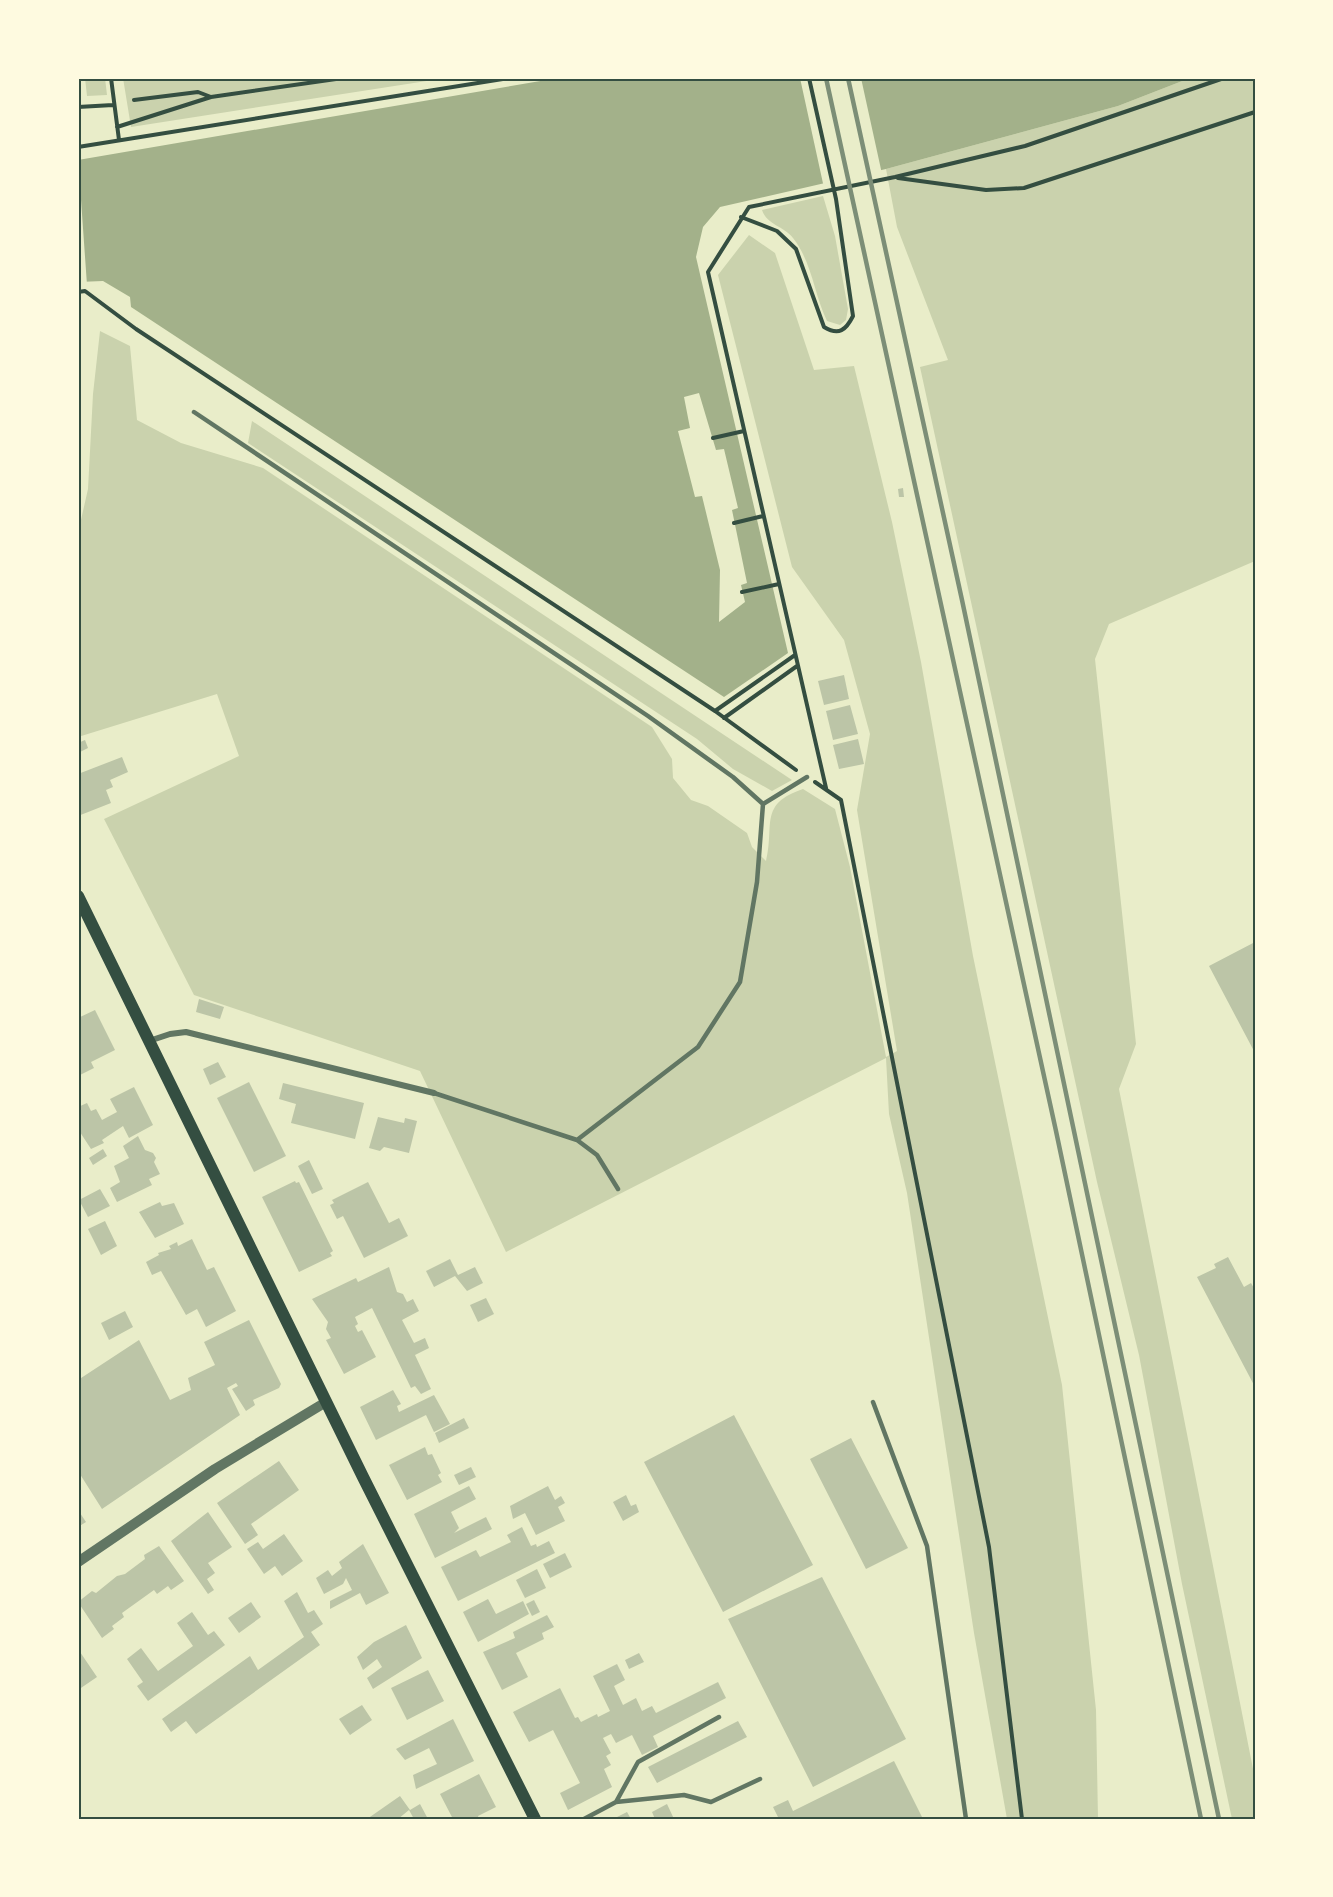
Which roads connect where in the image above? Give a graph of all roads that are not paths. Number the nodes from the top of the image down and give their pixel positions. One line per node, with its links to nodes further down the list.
1 (194, 412): 3 (lane)
2 (807, 777): 3 (lane)
3 (763, 804): 7 (lane)
4 (78, 896): 5 (main road)
5 (148, 1041): 6 (street); 9 (main road)
6 (434, 1093): 7 (lane)
7 (577, 1140): 8 (lane)
8 (618, 1189)
9 (326, 1402): 11 (street); 15 (main road)
10 (873, 1402): 17 (lane)
11 (78, 1562)
12 (718, 1717): 14 (lane)
13 (760, 1779): 14 (lane)
14 (616, 1802): 16 (lane)
15 (535, 1819)
16 (584, 1819)
17 (966, 1819)

